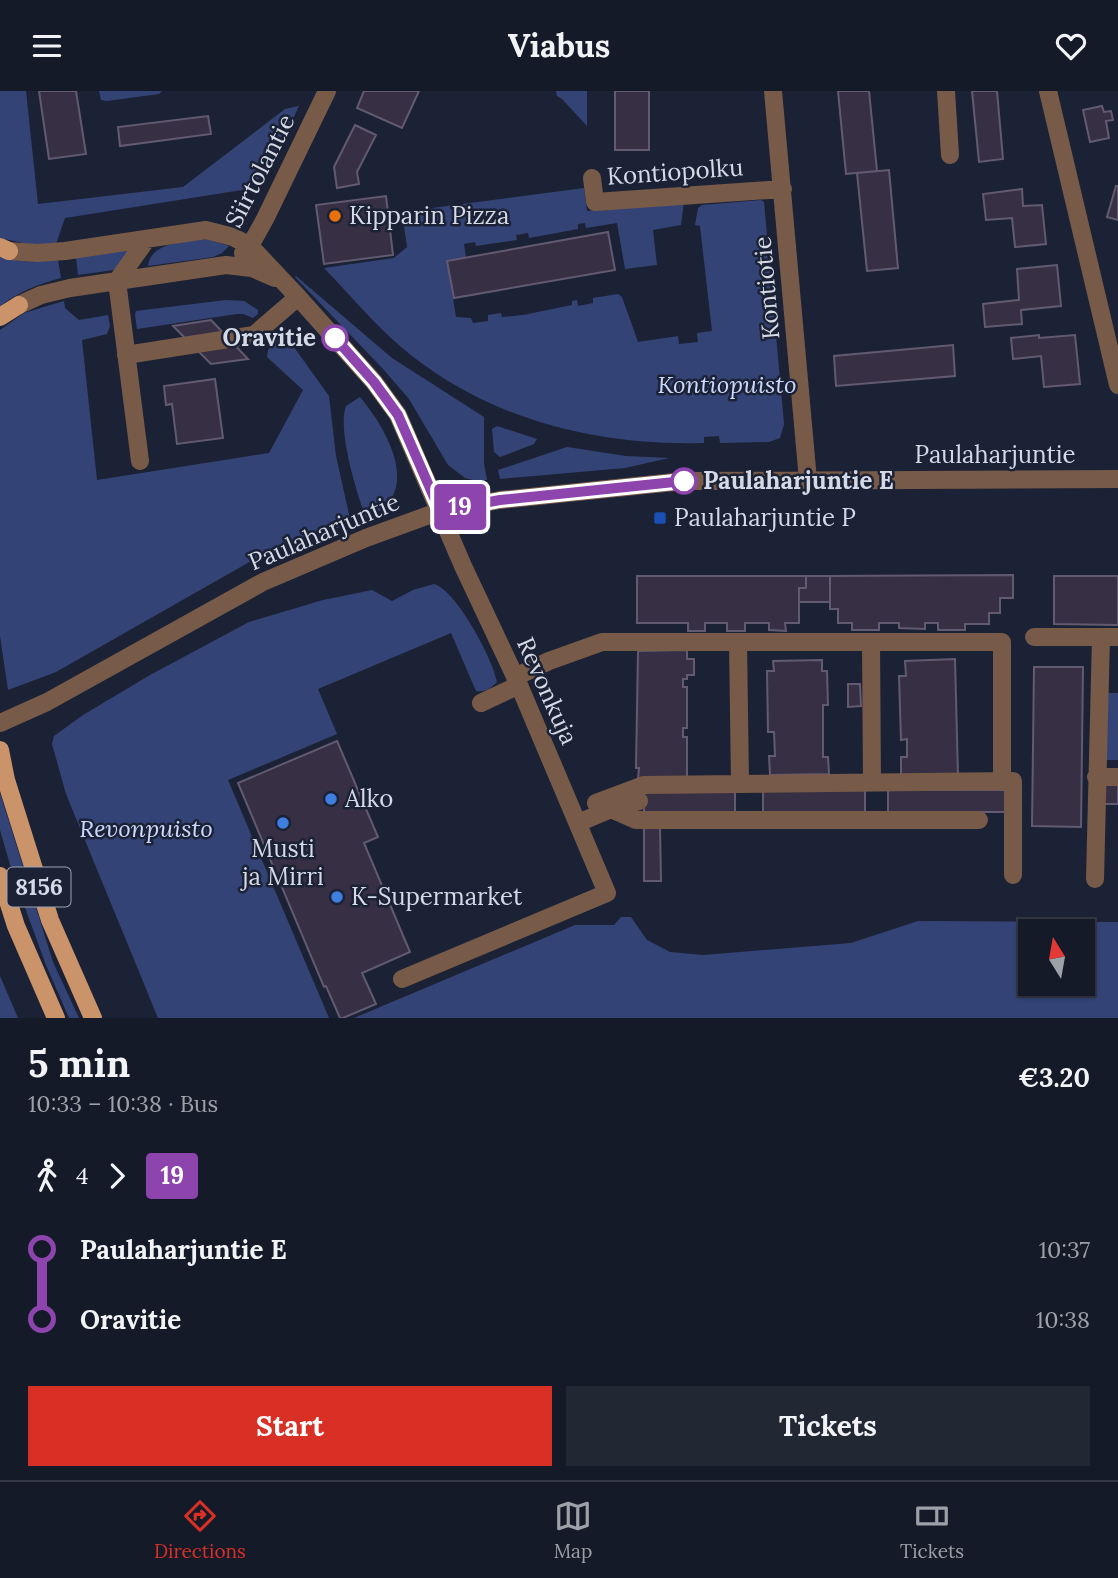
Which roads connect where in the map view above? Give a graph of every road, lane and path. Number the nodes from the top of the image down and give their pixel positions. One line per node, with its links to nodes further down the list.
1 (327, 91): 8 (street, Siirtolantie)
2 (773, 91): 7 (street, Kontiotie)
3 (946, 91): 5 (street)
4 (1048, 91): 20 (street)
5 (950, 156)
6 (592, 179): 7 (street, Kontiopolku)
7 (783, 189): 23 (street, Kontiotie)
8 (265, 219): 9 (street); 11 (street, Siirtolantie)
9 (206, 230): 10 (street); 11 (street)
10 (147, 239): 12 (street); 14 (street)
11 (250, 246): 13 (street, Siirtolantie); 15 (street)
12 (5, 249)
13 (226, 265): 14 (street); 15 (street)
14 (117, 281): 17 (street); 19 (street)
15 (281, 281): 16 (street)
16 (298, 297): 19 (street); 24 (street)
17 (19, 305): 18 (main road)
18 (0, 317)
19 (126, 355): 21 (street)
20 (1118, 385)
21 (140, 461)
22 (1118, 479): 23 (street, Paulaharjuntie)
23 (808, 480): 24 (street, Paulaharjuntie)
24 (440, 511): 29 (street, Revonkuja); 31 (street, Paulaharjuntie)
25 (1034, 637): 26 (street)
26 (1109, 637): 33 (street)
27 (738, 642): 28 (street); 29 (street); 37 (street)
28 (871, 642): 35 (street); 36 (street)
29 (517, 681): 30 (street); 41 (street, Revonkuja)
30 (481, 703)
31 (0, 723)
32 (0, 750): 47 (main road, 8156)
33 (1096, 777): 34 (street); 44 (street)
34 (1118, 777)
35 (1002, 781): 36 (street); 42 (street)
36 (873, 782): 37 (street)
37 (740, 783): 39 (street)
38 (639, 801): 39 (street)
39 (604, 806): 40 (street); 41 (street)
40 (979, 820)
41 (578, 823): 45 (street, Revonkuja)
42 (1013, 875)
43 (0, 876): 46 (main road, 8156)
44 (1095, 879)
45 (402, 979)
46 (56, 1018)
47 (93, 1018)

